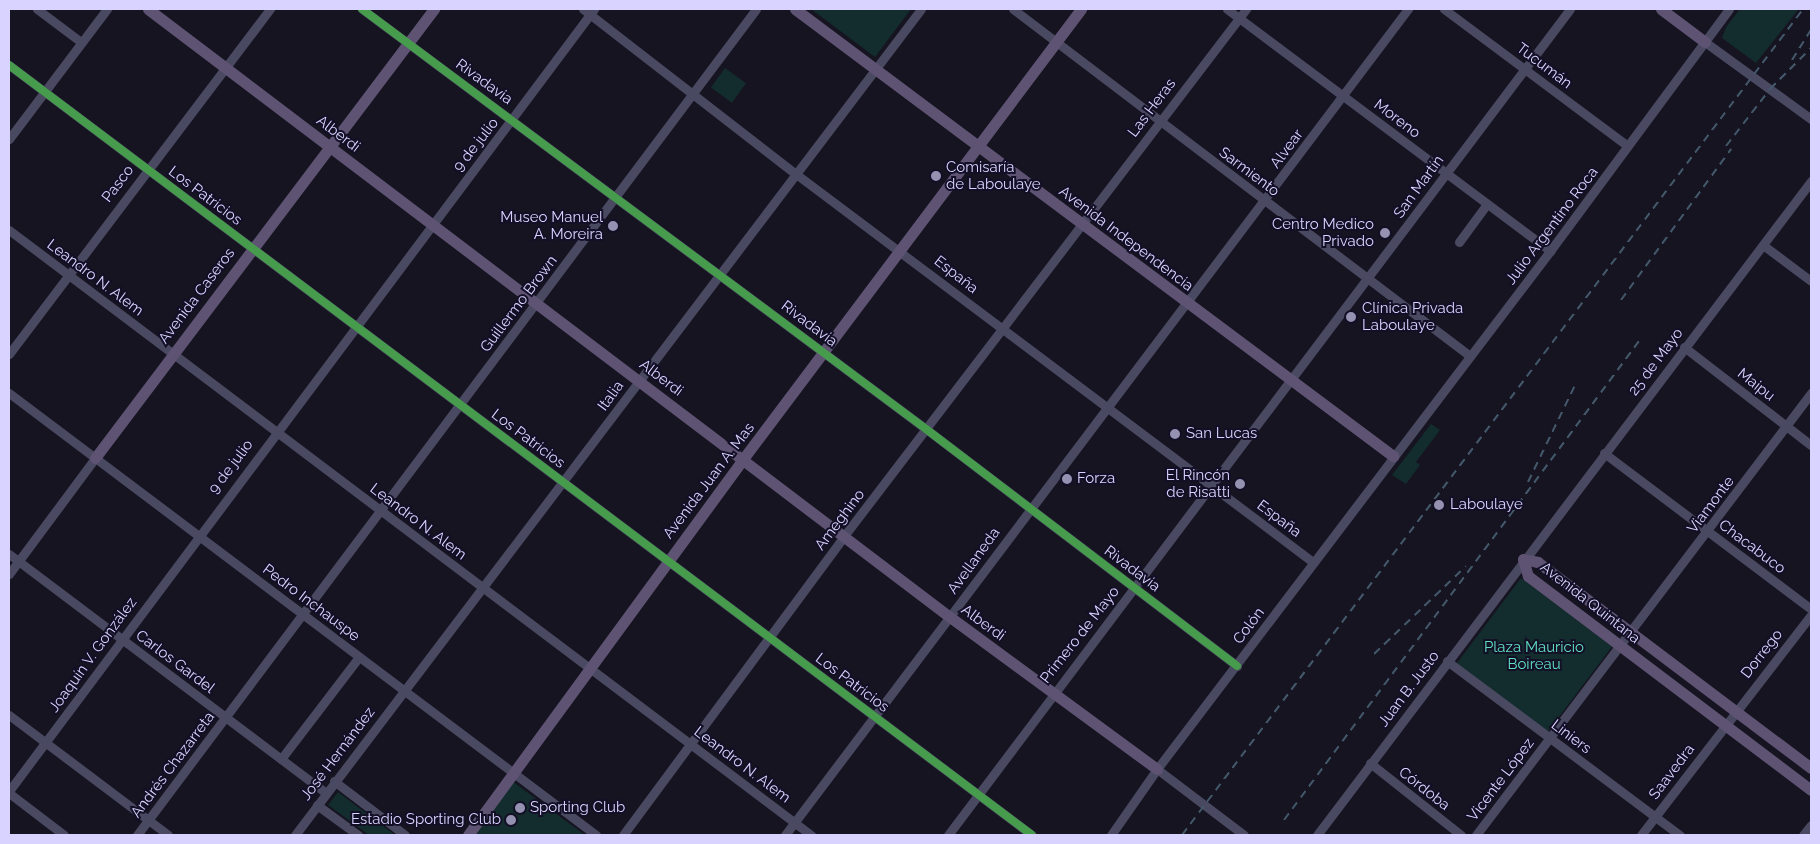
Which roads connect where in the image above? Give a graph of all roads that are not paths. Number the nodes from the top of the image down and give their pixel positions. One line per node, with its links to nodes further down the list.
1 (37, 9): 22 (street)
2 (108, 9): 22 (street)
3 (148, 9): 26 (main road, Alberdi)
4 (270, 9): 26 (street, Pasco)
5 (362, 9): 24 (street, Rivadavia)
6 (434, 9): 24 (main road, Avenida Caseros)
7 (756, 9): 30 (street, Guillermo Brown)
8 (795, 9): 27 (main road, Avenida Independencia)
9 (921, 9): 27 (street, Italia)
10 (1012, 9): 21 (street, Sarmiento)
11 (1081, 9): 21 (main road, Avenida Juan A. Mas)
12 (1228, 9): 20 (street, Moreno)
13 (1246, 9): 20 (street, Las Heras)
14 (1408, 9): 31 (street, Alvear)
15 (1444, 9): 28 (street, Tucumán)
16 (1570, 9): 28 (street, San Martín)
17 (1661, 9): 23 (main road)
18 (1729, 9): 23 (street, Julio Argentino Roca)
19 (589, 10): 30 (street, España); 33 (street, 9 de julio)
20 (1239, 18): 31 (street, Moreno); 34 (street, Las Heras)
21 (1056, 41): 34 (street, Sarmiento); 38 (main road, Avenida Juan A. Mas)
22 (82, 42): 29 (street)
23 (1705, 42): 32 (street); 36 (street, Julio Argentino Roca)
24 (408, 43): 33 (street, Rivadavia); 37 (main road, Avenida Caseros)
25 (9, 66): 29 (street, Los Patricios)
26 (225, 67): 37 (main road, Alberdi); 39 (street, Pasco)
27 (875, 69): 38 (main road, Avenida Independencia); 40 (street, Italia)
28 (1525, 69): 36 (street, Tucumán); 41 (street, San Martín)
29 (44, 92): 35 (street); 39 (street, Los Patricios)
30 (694, 93): 40 (street, España); 43 (street, Guillermo Brown)
31 (1343, 96): 41 (street, Moreno); 44 (street, Alvear)
32 (1811, 119)
33 (513, 120): 43 (street, Rivadavia); 46 (street, 9 de julio)
34 (1159, 122): 44 (street, Sarmiento); 47 (street, Las Heras)
35 (9, 139)
36 (1628, 146): 53 (street, Julio Argentino Roca)
37 (330, 147): 46 (main road, Alberdi); 51 (main road, Avenida Caseros)
38 (978, 147): 47 (main road, Avenida Independencia); 52 (main road, Avenida Juan A. Mas)
39 (147, 169): 51 (street, Los Patricios); 55 (street, Pasco)
40 (796, 174): 52 (street, España); 54 (street, Italia)
41 (1446, 174): 45 (street, Moreno); 56 (street, San Martín)
42 (1811, 181): 50 (street, 25 de Mayo)
43 (616, 196): 54 (street, Rivadavia); 58 (street, Guillermo Brown)
44 (1265, 202): 56 (street, Sarmiento); 59 (street, Alvear)
45 (1487, 204): 49 (street); 53 (street, Moreno)
46 (432, 224): 58 (main road, Alberdi); 60 (street, 9 de julio)
47 (1082, 224): 59 (main road, Avenida Independencia); 61 (street, Ameghino)
48 (9, 230): 55 (street, Leandro N. Alem)
49 (1459, 242)
50 (1763, 245): 57 (street); 62 (street, 25 de Mayo)
51 (252, 248): 60 (street, Los Patricios); 65 (main road, Avenida Caseros)
52 (901, 249): 61 (street, España); 63 (main road, Avenida Juan A. Mas)
53 (1550, 251): 66 (street, Julio Argentino Roca)
54 (719, 274): 63 (street, Rivadavia); 67 (street, Italia)
55 (68, 275): 64 (street, Pasco); 65 (street, Leandro N. Alem)
56 (1369, 278): 66 (street, Sarmiento); 68 (street, San Martín)
57 (1811, 282)
58 (537, 303): 67 (main road, Alberdi); 71 (street, Guillermo Brown)
59 (1186, 303): 68 (main road, Avenida Independencia); 72 (street, Avellaneda)
60 (355, 326): 71 (street, Los Patricios); 75 (street, 9 de julio)
61 (1003, 328): 72 (street, España); 74 (street, Ameghino)
62 (1684, 347): 73 (street, Maipu); 77 (street, 25 de Mayo)
63 (824, 352): 74 (street, Rivadavia); 80 (main road, Avenida Juan A. Mas)
64 (9, 354)
65 (173, 354): 75 (street, Leandro N. Alem); 79 (main road, Avenida Caseros)
66 (1470, 356): 78 (street, Julio Argentino Roca)
67 (639, 381): 80 (main road, Alberdi); 81 (street, Italia)
68 (1291, 383): 78 (main road, Avenida Independencia); 82 (street, Primero de Mayo)
69 (9, 393): 79 (street, Pedro Inchauspe)
70 (1811, 393): 73 (street, Viamonte)
71 (460, 405): 81 (street, Los Patricios); 84 (street, Guillermo Brown)
72 (1107, 406): 82 (street, España); 83 (street, Avellaneda)
73 (1786, 426): 76 (street, Maipu); 85 (street, Viamonte)
74 (926, 428): 83 (street, Rivadavia); 87 (street, Ameghino)
75 (276, 431): 84 (street, Leandro N. Alem); 86 (street, 9 de julio)
76 (1811, 445)
77 (1604, 454): 85 (street, Chacabuco); 89 (street, 25 de Mayo)
78 (1392, 456): 92 (street, Colón)
79 (95, 458): 86 (street, Pedro Inchauspe); 90 (street)
80 (743, 460): 87 (main road, Alberdi); 91 (main road, Avenida Juan A. Mas)
81 (564, 483): 91 (street, Los Patricios); 94 (street, Italia)
82 (1211, 485): 92 (street, España); 95 (street, Primero de Mayo)
83 (1030, 508): 95 (street, Rivadavia); 99 (street, Avellaneda)
84 (380, 510): 94 (street, Leandro N. Alem); 97 (street, Guillermo Brown)
85 (1708, 531): 96 (street, Chacabuco); 100 (street, Viamonte)
86 (198, 535): 97 (street, Pedro Inchauspe); 102 (street, Joaquín V. González)
87 (844, 536): 99 (main road, Alberdi); 101 (street, Ameghino)
88 (9, 554): 90 (street, Carlos Gardel)
89 (1522, 559): 100 (main road, Avenida Quintana); 103 (main road, Avenida Quintana); 105 (street, Juan B. Justo)
90 (18, 561): 93 (street); 102 (street, Carlos Gardel)
91 (668, 561): 101 (street, Los Patricios); 107 (main road, Avenida Juan A. Mas)
92 (1314, 562): 106 (street, Colón)
93 (9, 574)
94 (482, 587): 107 (street, Leandro N. Alem); 108 (street, Italia)
95 (1134, 587): 106 (street, Rivadavia); 109 (street, Primero de Mayo)
96 (1811, 609)
97 (303, 614): 104 (street, Pedro Inchauspe); 112 (street, Andrés Chazarreta)
98 (1811, 615): 110 (street, Dorrego)
99 (950, 617): 109 (main road, Alberdi); 113 (street, Avellaneda)
100 (1631, 632): 103 (street, Viamonte); 110 (main road, Avenida Quintana)
101 (770, 638): 113 (street, Los Patricios); 117 (street, Ameghino)
102 (122, 639): 112 (street, Carlos Gardel); 116 (street, Joaquín V. González)
103 (1620, 645): 114 (main road, Avenida Quintana); 115 (street, Vicente López)
104 (359, 657): 108 (street, Pedro Inchauspe); 118 (street)
105 (1447, 661): 115 (street, Liniers); 119 (street, Juan B. Justo)
106 (1236, 666): 121 (street, Colón)
107 (590, 668): 117 (street, Leandro N. Alem); 122 (main road, Avenida Juan A. Mas)
108 (403, 690): 122 (street, Pedro Inchauspe); 123 (street, José Hernández)
109 (1053, 692): 121 (main road, Alberdi); 127 (street, Primero de Mayo)
110 (1735, 711): 114 (street, Dorrego); 120 (main road, Avenida Quintana)
111 (9, 715): 116 (street)
112 (225, 717): 118 (street, Carlos Gardel); 130 (street, Andrés Chazarreta)
113 (875, 717): 127 (street, Los Patricios); 131 (street, Avellaneda)
114 (1724, 726): 124 (main road, Avenida Quintana); 129 (street, Saavedra)
115 (1549, 738): 129 (street, Liniers); 150 (street, Vicente López)
116 (46, 743): 125 (street, Joaquín V. González); 130 (street)
117 (691, 744): 131 (street, Leandro N. Alem); 141 (street, Ameghino)
118 (281, 759): 126 (street, Carlos Gardel)
119 (1370, 764): 148 (street, Juan B. Justo); 149 (street, Córdoba)
120 (1811, 768)
121 (1157, 769): 146 (street, Colón); 147 (street)
122 (514, 773): 139 (main road, Avenida Juan A. Mas); 140 (street, Pedro Inchauspe)
123 (334, 781): 126 (street, José Hernández); 138 (street)
124 (1811, 790)
125 (9, 792): 133 (street)
126 (325, 792): 128 (street, José Hernández)
127 (978, 795): 144 (street, Primero de Mayo); 145 (street, Los Patricios)
128 (317, 805): 136 (street, José Hernández); 137 (street)
129 (1656, 817): 151 (street, Saavedra); 152 (street, Liniers)
130 (148, 820): 134 (street, Andrés Chazarreta); 135 (street)
131 (794, 822): 142 (street, Avellaneda); 143 (street, Leandro N. Alem)
132 (1811, 825): 153 (street)
133 (64, 835)
134 (137, 835)
135 (168, 835)
136 (295, 835)
137 (358, 835)
138 (405, 835)
139 (468, 835)
140 (596, 835)
141 (623, 835)
142 (785, 835)
143 (812, 835)
144 (948, 835)
145 (1032, 835)
146 (1111, 835)
147 (1244, 835)
148 (1317, 835)
149 (1461, 835)
150 (1476, 835)
151 (1642, 835)
152 (1680, 835)
153 (1803, 835)

